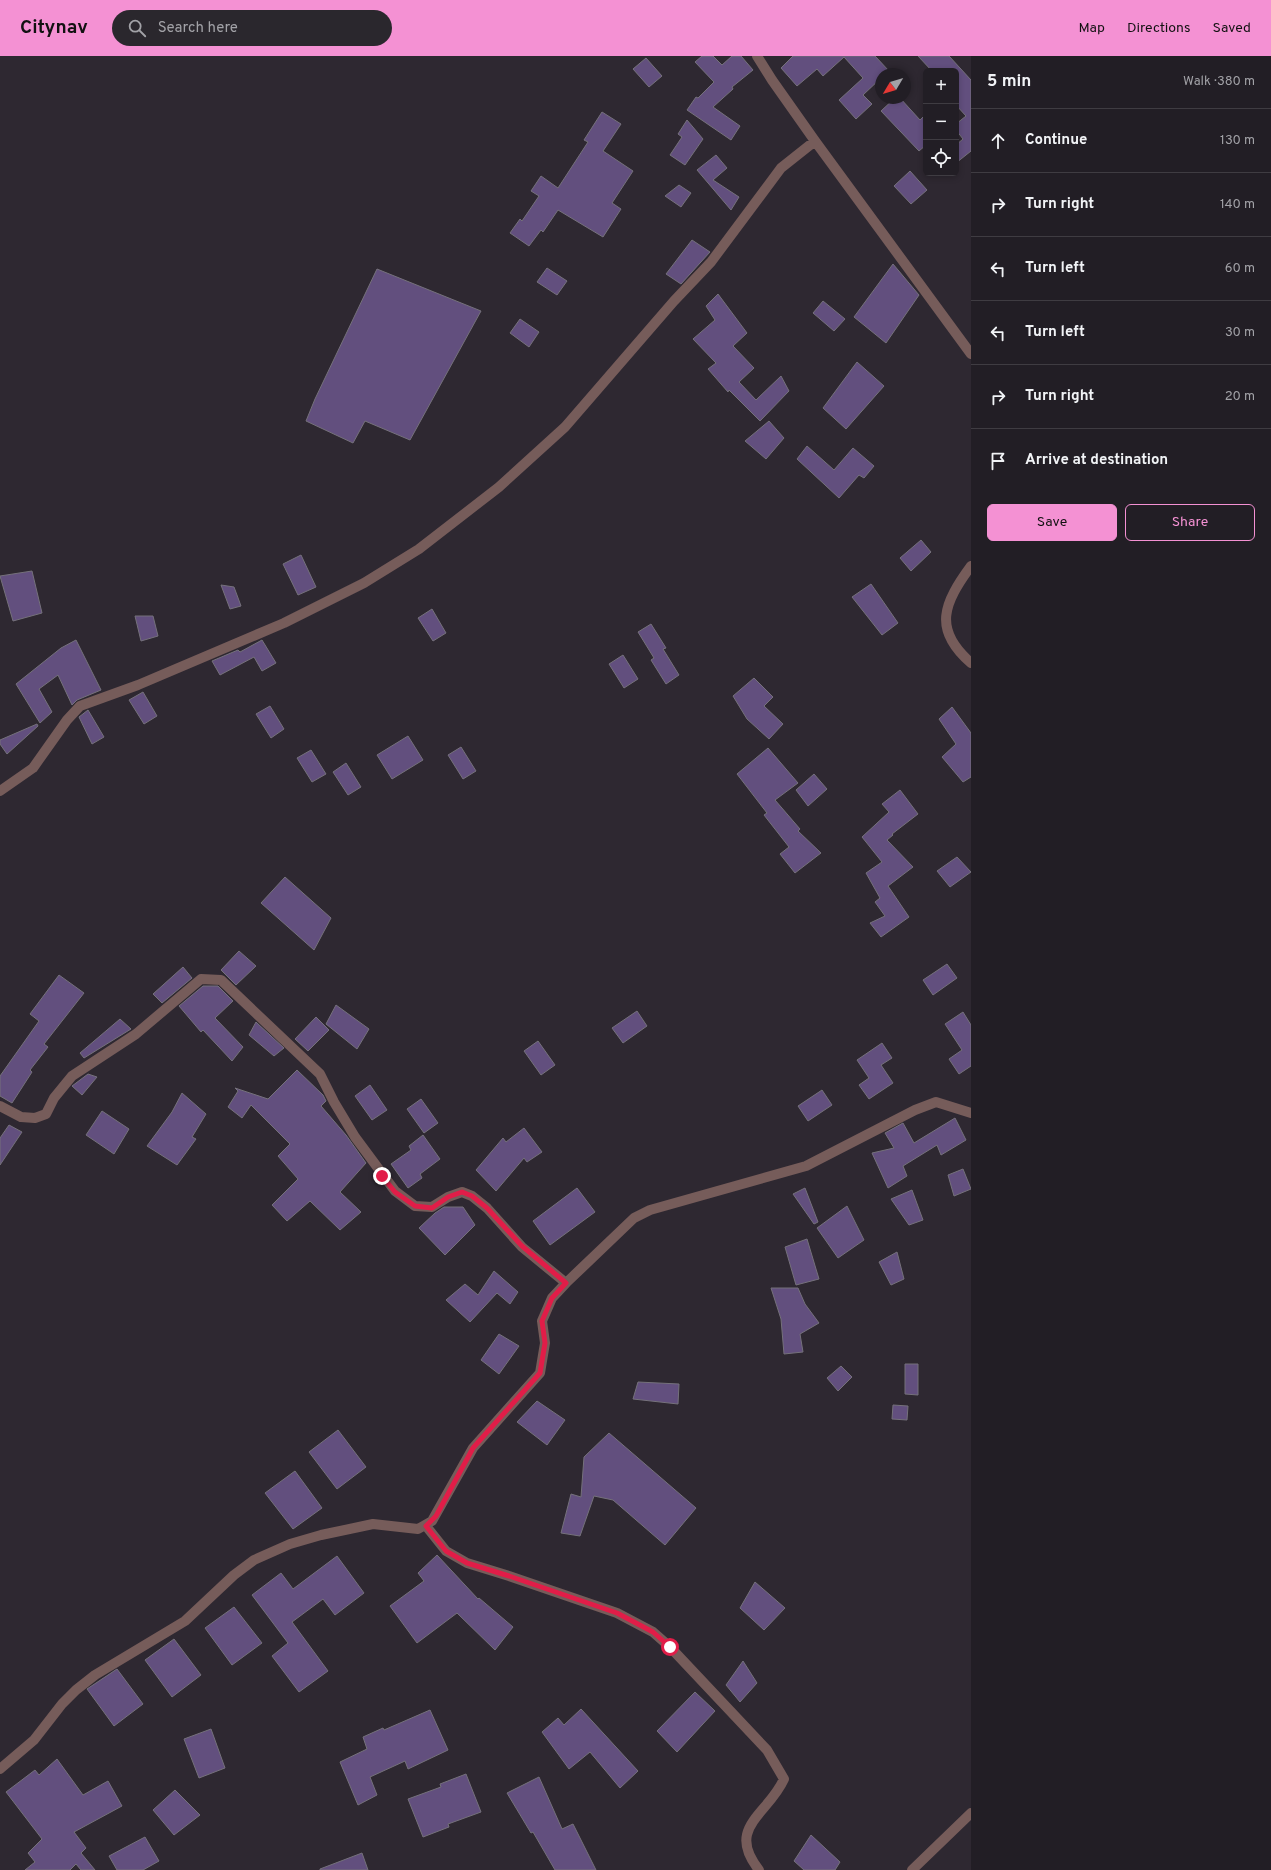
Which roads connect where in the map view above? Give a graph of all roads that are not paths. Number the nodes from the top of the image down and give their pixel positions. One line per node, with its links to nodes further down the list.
1 (758, 56): 2 (street)
2 (815, 141): 3 (street); 6 (street)
3 (971, 354)
4 (971, 566): 5 (street)
5 (971, 663)
6 (0, 791)
7 (0, 1106): 9 (street)
8 (971, 1113): 9 (street)
9 (566, 1283): 10 (street)
10 (426, 1526): 11 (street); 13 (street)
11 (0, 1769)
12 (971, 1813): 14 (street)
13 (759, 1870)
14 (912, 1870)

